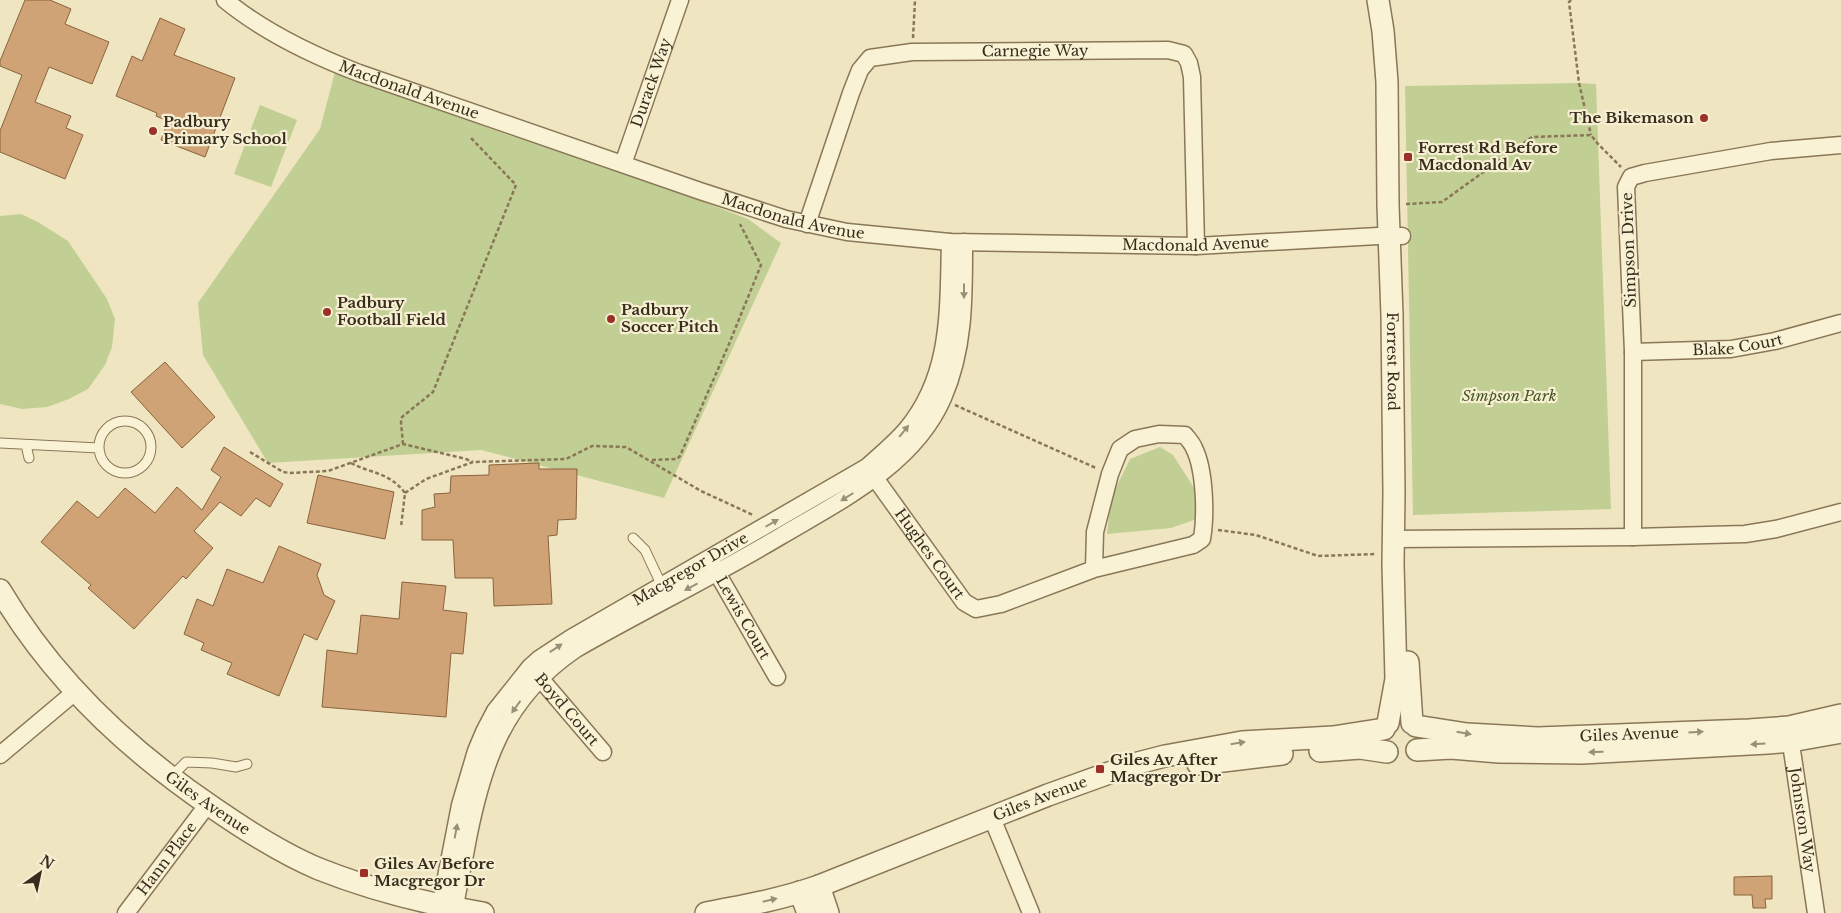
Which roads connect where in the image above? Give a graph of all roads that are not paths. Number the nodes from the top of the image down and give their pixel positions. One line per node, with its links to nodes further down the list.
1 (225, 0): 6 (street, Macdonald Avenue)
2 (680, 0): 6 (street, Durack Way)
3 (1378, 0): 8 (street, Forrest Road)
4 (1388, 0): 8 (street, Forrest Road)
5 (1841, 145): 12 (street, Simpson Drive)
6 (623, 164): 7 (street, Macdonald Avenue)
7 (807, 224): 9 (street, Macdonald Avenue); 10 (street, Carnegie Way)
8 (1395, 236): 10 (street, Macdonald Avenue); 21 (street, Forrest Road)
9 (957, 242): 10 (street, Macdonald Avenue); 17 (street, Macgregor Drive, one-way to 9); 17 (street, Macgregor Drive, one-way to 17)
10 (1196, 246)
11 (1841, 323): 12 (street, Blake Court)
12 (1633, 352): 19 (street, Simpson Drive)
13 (0, 443): 14 (lane)
14 (26, 445): 15 (lane); 16 (lane)
15 (99, 448): 15 (lane)
16 (30, 458)
17 (871, 473): 22 (street, Macgregor Drive, one-way to 17); 23 (street, Hughes Court); 24 (street, Macgregor Drive, one-way to 24)
18 (1841, 512): 19 (street)
19 (1633, 537): 21 (street)
20 (634, 538): 25 (lane)
21 (1400, 539): 32 (street, Forrest Road); 33 (street, Forrest Road)
22 (709, 559): 24 (street, Lewis Court); 25 (street, Macgregor Drive)
23 (1094, 568): 23 (street, Hughes Court)
24 (718, 573): 28 (street, Macgregor Drive, one-way to 28); 29 (street, Lewis Court)
25 (662, 586): 28 (street, Macgregor Drive, one-way to 25)
26 (0, 590): 30 (street, Giles Avenue)
27 (0, 616): 30 (street, Giles Avenue)
28 (535, 673): 37 (street, Boyd Court); 45 (street, Macgregor Drive)
29 (777, 677)
30 (70, 696): 39 (street); 41 (street, Giles Avenue); 42 (street, Giles Avenue)
31 (1841, 715): 35 (street, Giles Avenue)
32 (1414, 724): 33 (street); 35 (street, Giles Avenue, one-way to 35); 36 (street)
33 (1386, 726): 38 (street); 43 (street, Giles Avenue, one-way to 33)
34 (1841, 732): 35 (street, Giles Avenue)
35 (1790, 734): 36 (street, Giles Avenue, one-way to 36); 52 (street, Johnston Way)
36 (1418, 750): 38 (street)
37 (603, 752)
38 (1387, 752): 43 (street, Giles Avenue)
39 (0, 755)
40 (247, 764): 41 (lane)
41 (170, 778): 42 (street, Giles Avenue)
42 (204, 810): 45 (street, Giles Avenue); 46 (street, Hann Place); 47 (street, Giles Avenue)
43 (994, 825): 44 (street, Giles Avenue); 51 (street)
44 (814, 902): 49 (street, Giles Avenue, one-way to 44); 50 (street, Giles Avenue)
45 (447, 910): 48 (street, Giles Avenue)
46 (126, 913)
47 (420, 913)
48 (483, 913)
49 (706, 913)
50 (778, 913)
51 (1031, 913)
52 (1816, 913)

